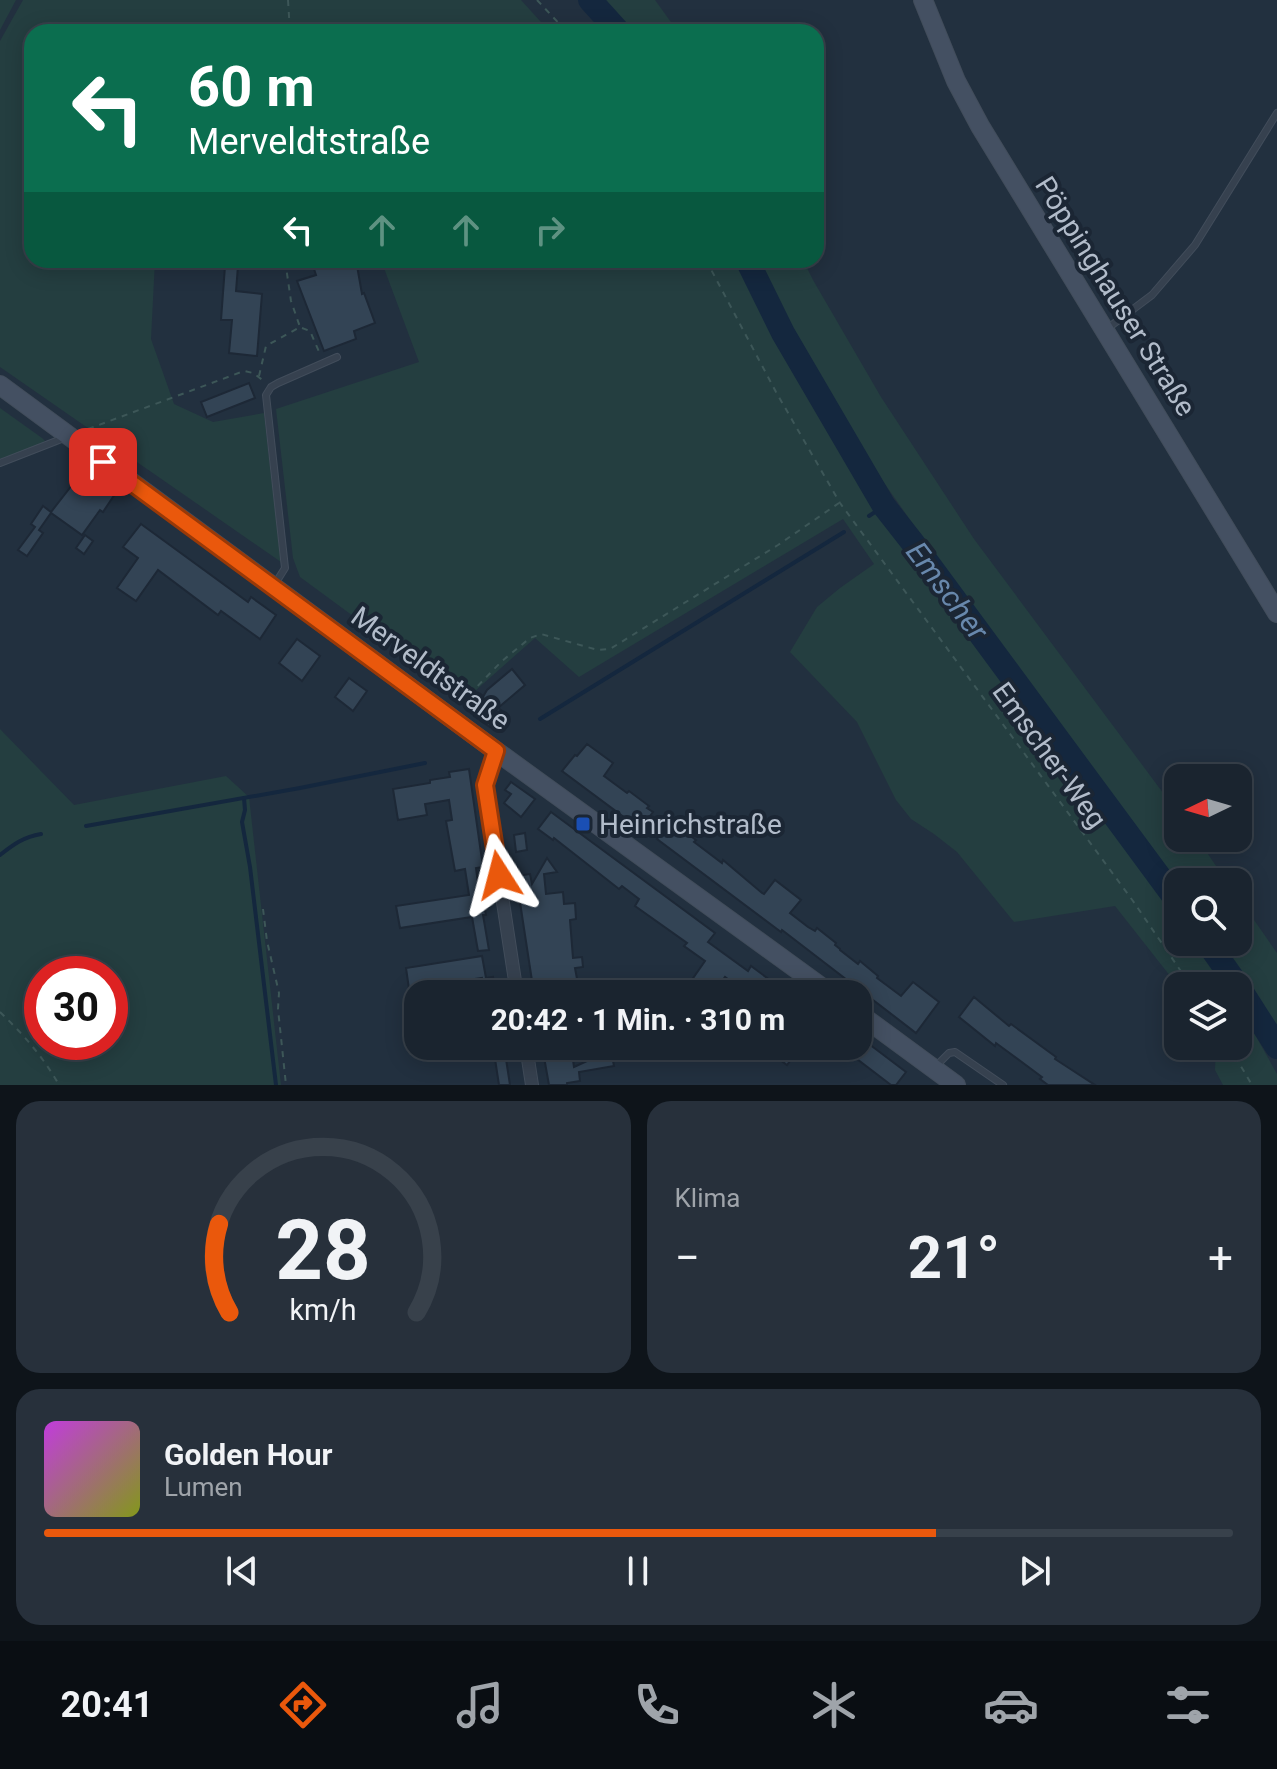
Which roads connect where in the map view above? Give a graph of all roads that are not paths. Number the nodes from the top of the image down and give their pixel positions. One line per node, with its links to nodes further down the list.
1 (923, 0): 3 (main road, Pöppinghauser Straße)
2 (1277, 113): 3 (lane)
3 (1105, 330): 9 (main road, Pöppinghauser Straße)
4 (337, 357): 8 (lane)
5 (0, 385): 6 (main road, Merveldtstraße)
6 (68, 436): 7 (lane); 8 (main road, Merveldtstraße)
7 (0, 463)
8 (273, 587): 10 (main road, Merveldtstraße)
9 (1277, 613)
10 (496, 751): 11 (street); 12 (main road, Merveldtstraße)
11 (515, 980)
12 (812, 980)
13 (872, 1023): 15 (main road)
14 (528, 1060): 16 (street)
15 (933, 1068): 17 (main road); 18 (lane)
16 (532, 1085)
17 (956, 1085)
18 (1003, 1085)

